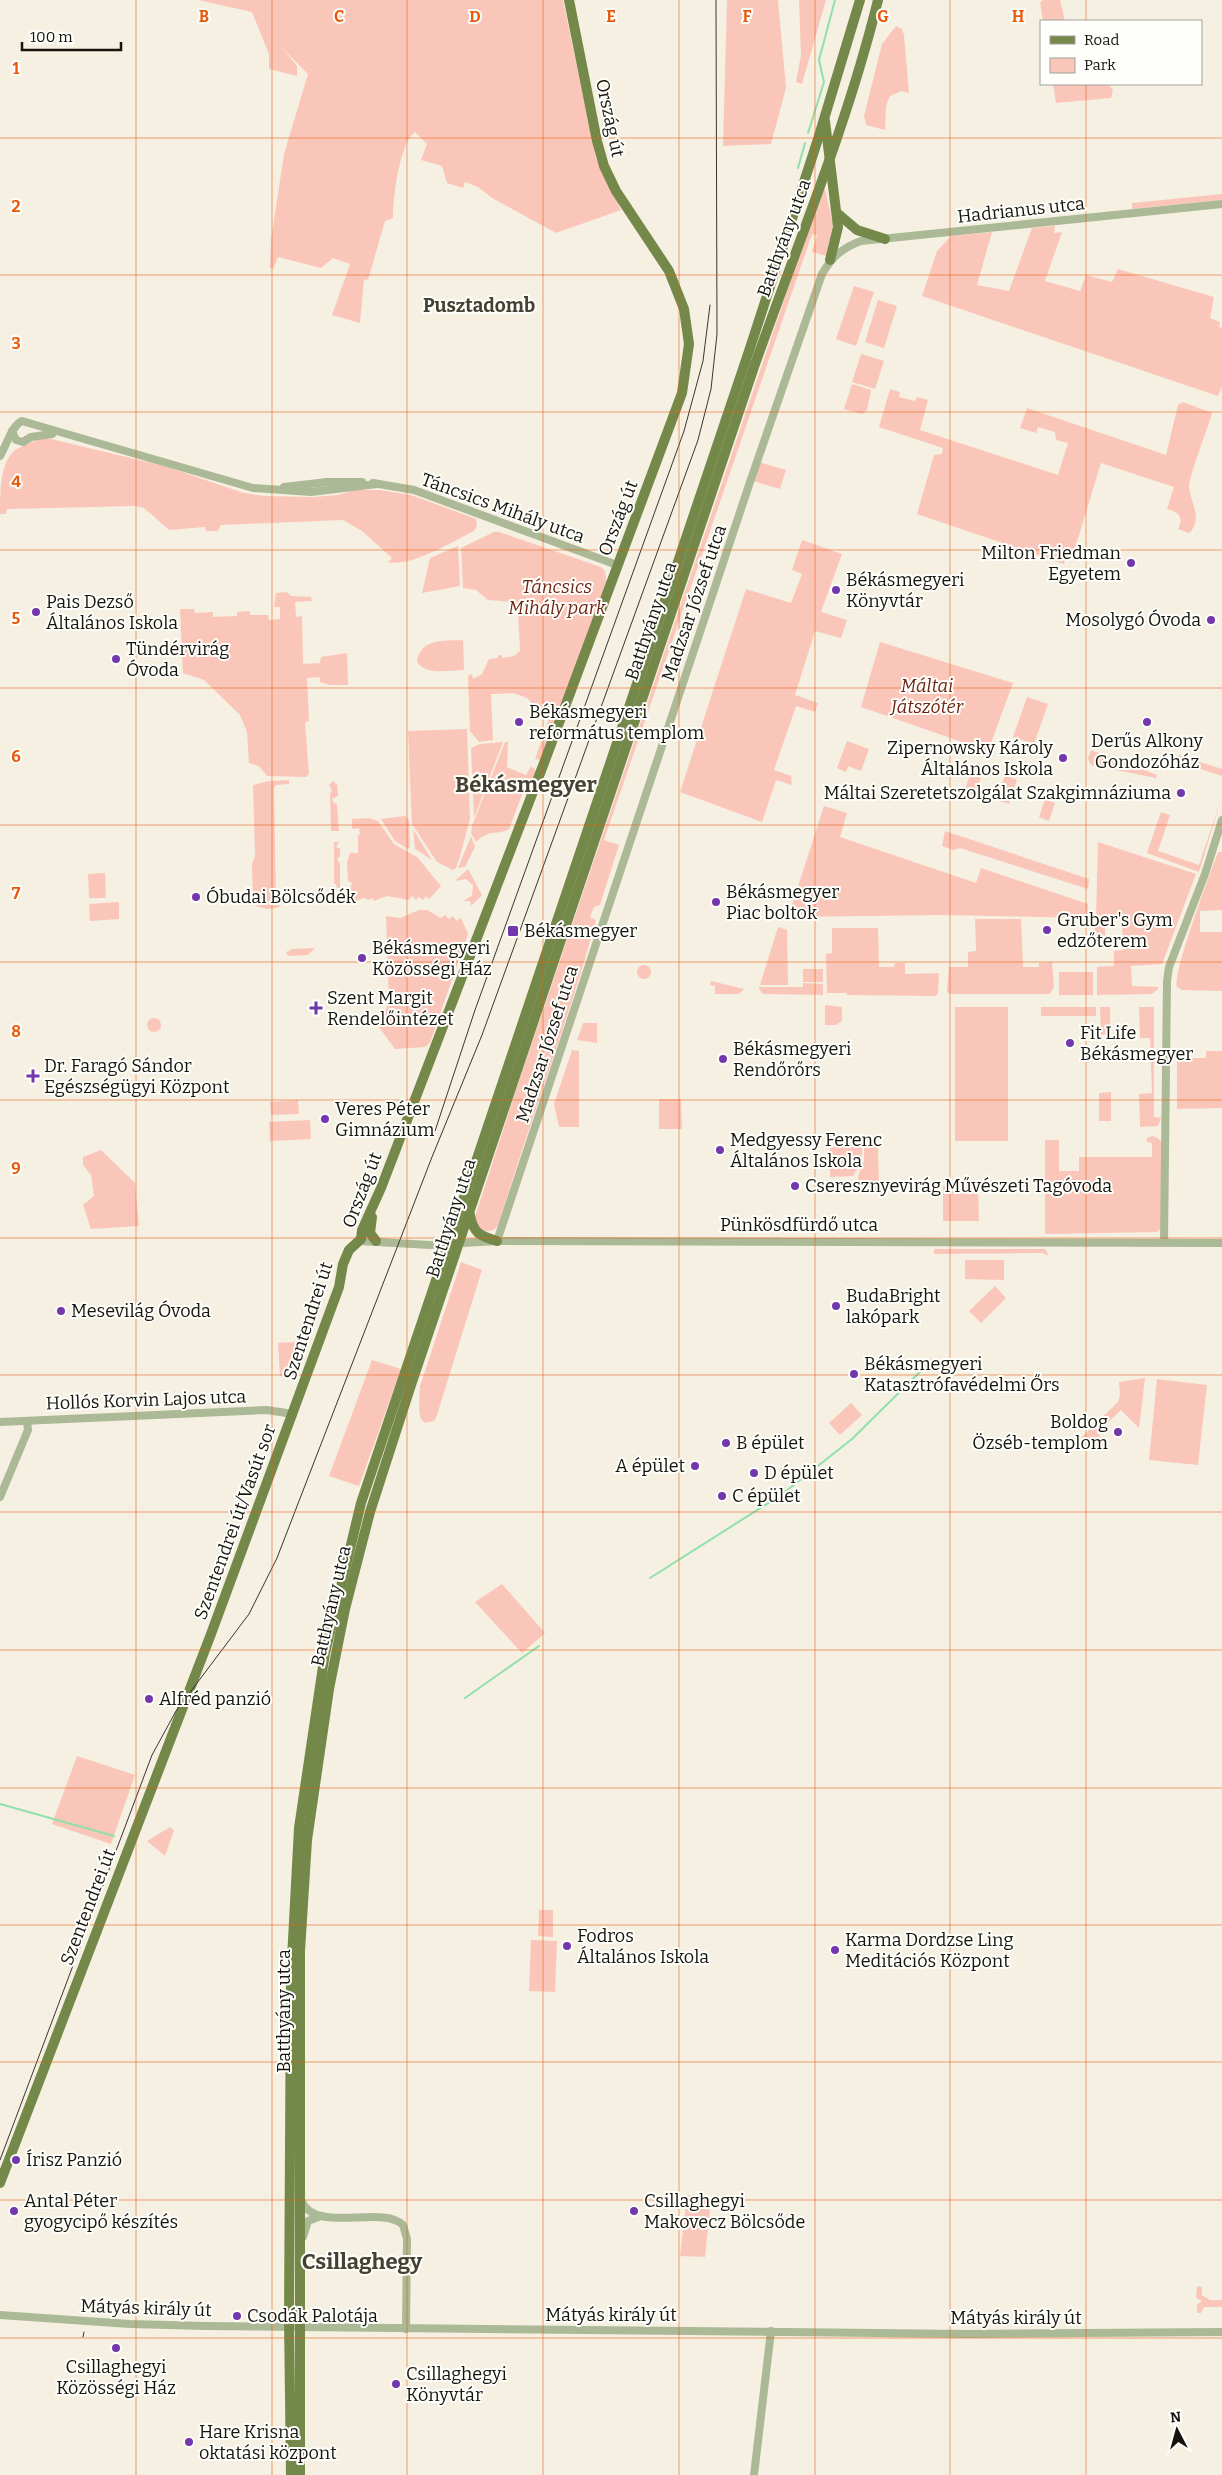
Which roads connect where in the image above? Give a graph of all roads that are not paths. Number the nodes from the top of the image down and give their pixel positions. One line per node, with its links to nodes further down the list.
1 (569, 0): 16 (main road, Ország út)
2 (860, 0): 4 (main road, Batthyány utca)
3 (878, 0): 5 (main road, Batthyány utca)
4 (824, 120): 5 (main road); 25 (main road, Batthyány utca)
5 (831, 158): 7 (main road); 19 (main road, Batthyány utca)
6 (1222, 204): 8 (street, Hadrianus utca)
7 (837, 213): 8 (main road); 9 (main road)
8 (885, 239): 9 (street, Hadrianus utca)
9 (830, 260): 20 (street, Madzsar József utca)
10 (30, 425): 11 (street); 12 (street, Táncsics Mihály utca); 13 (street)
11 (12, 431): 14 (street); 15 (street)
12 (56, 433): 13 (street, Táncsics Mihály utca); 16 (street, Táncsics Mihály utca)
13 (31, 437): 14 (street)
14 (20, 442): 15 (street)
15 (0, 456)
16 (617, 565): 18 (main road, Ország út)
17 (1222, 820): 23 (street)
18 (377, 1198): 21 (main road, Ország út); 22 (main road)
19 (470, 1215): 20 (main road); 26 (main road, Batthyány utca)
20 (497, 1240): 23 (street, Pünkösdfürdő utca); 26 (street, Pünkösdfürdő utca)
21 (359, 1241): 22 (street, Pünkösdfürdő utca); 27 (main road, Szentendrei út)
22 (376, 1241): 25 (street, Pünkösdfürdő utca)
23 (1164, 1242): 24 (street, Pünkösdfürdő utca)
24 (1222, 1242)
25 (449, 1244): 26 (street, Pünkösdfürdő utca); 37 (main road, Batthyány utca)
26 (460, 1244): 33 (main road, Batthyány utca)
27 (293, 1414): 28 (street, Hollós Korvin Lajos utca); 31 (main road, Szentendrei út/Vasút sor)
28 (27, 1421): 29 (street, Hollós Korvin Lajos utca); 30 (street)
29 (0, 1422)
30 (0, 1497)
31 (208, 1642): 32 (main road, Szentendrei út)
32 (0, 2183)
33 (299, 2191): 34 (street); 35 (main road, Batthyány utca)
34 (321, 2216): 35 (street); 38 (street)
35 (300, 2252): 37 (main road, Batthyány utca)
36 (0, 2315): 37 (street, Mátyás király út)
37 (294, 2327): 38 (street, Mátyás király út); 41 (main road); 42 (main road)
38 (406, 2329): 39 (street, Mátyás király út)
39 (771, 2332): 40 (street, Mátyás király út); 43 (street)
40 (1222, 2332)
41 (291, 2475)
42 (300, 2475)
43 (754, 2475)

